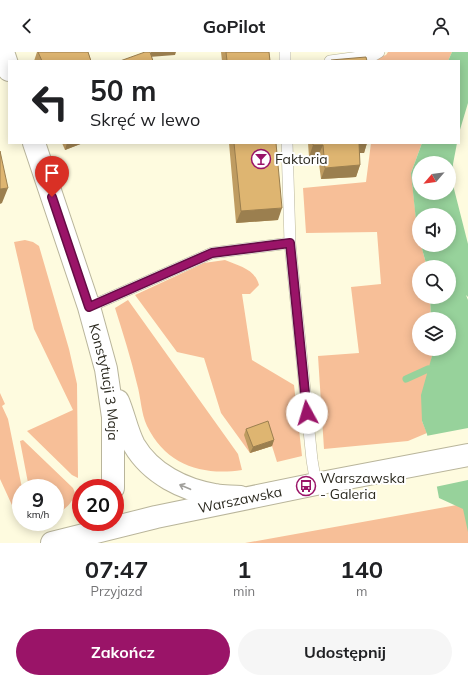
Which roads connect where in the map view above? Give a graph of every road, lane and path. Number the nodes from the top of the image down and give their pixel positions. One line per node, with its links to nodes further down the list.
1 (3, 52): 4 (street)
2 (379, 52): 3 (lane)
3 (337, 60)
4 (8, 67)
5 (34, 144): 8 (street, Konstytucji 3 Maja)
6 (287, 144): 7 (lane)
7 (290, 243): 8 (lane); 12 (lane)
8 (89, 307): 9 (street, Konstytucji 3 Maja)
9 (106, 369): 11 (street, Konstytucji 3 Maja); 13 (street, one-way to 9)
10 (468, 455): 12 (street, Warszawska)
11 (113, 479)
12 (316, 484): 13 (street, Warszawska)
13 (251, 497): 14 (street, Warszawska)
14 (124, 527)
15 (109, 531): 16 (street, Warszawska)
16 (52, 543)

